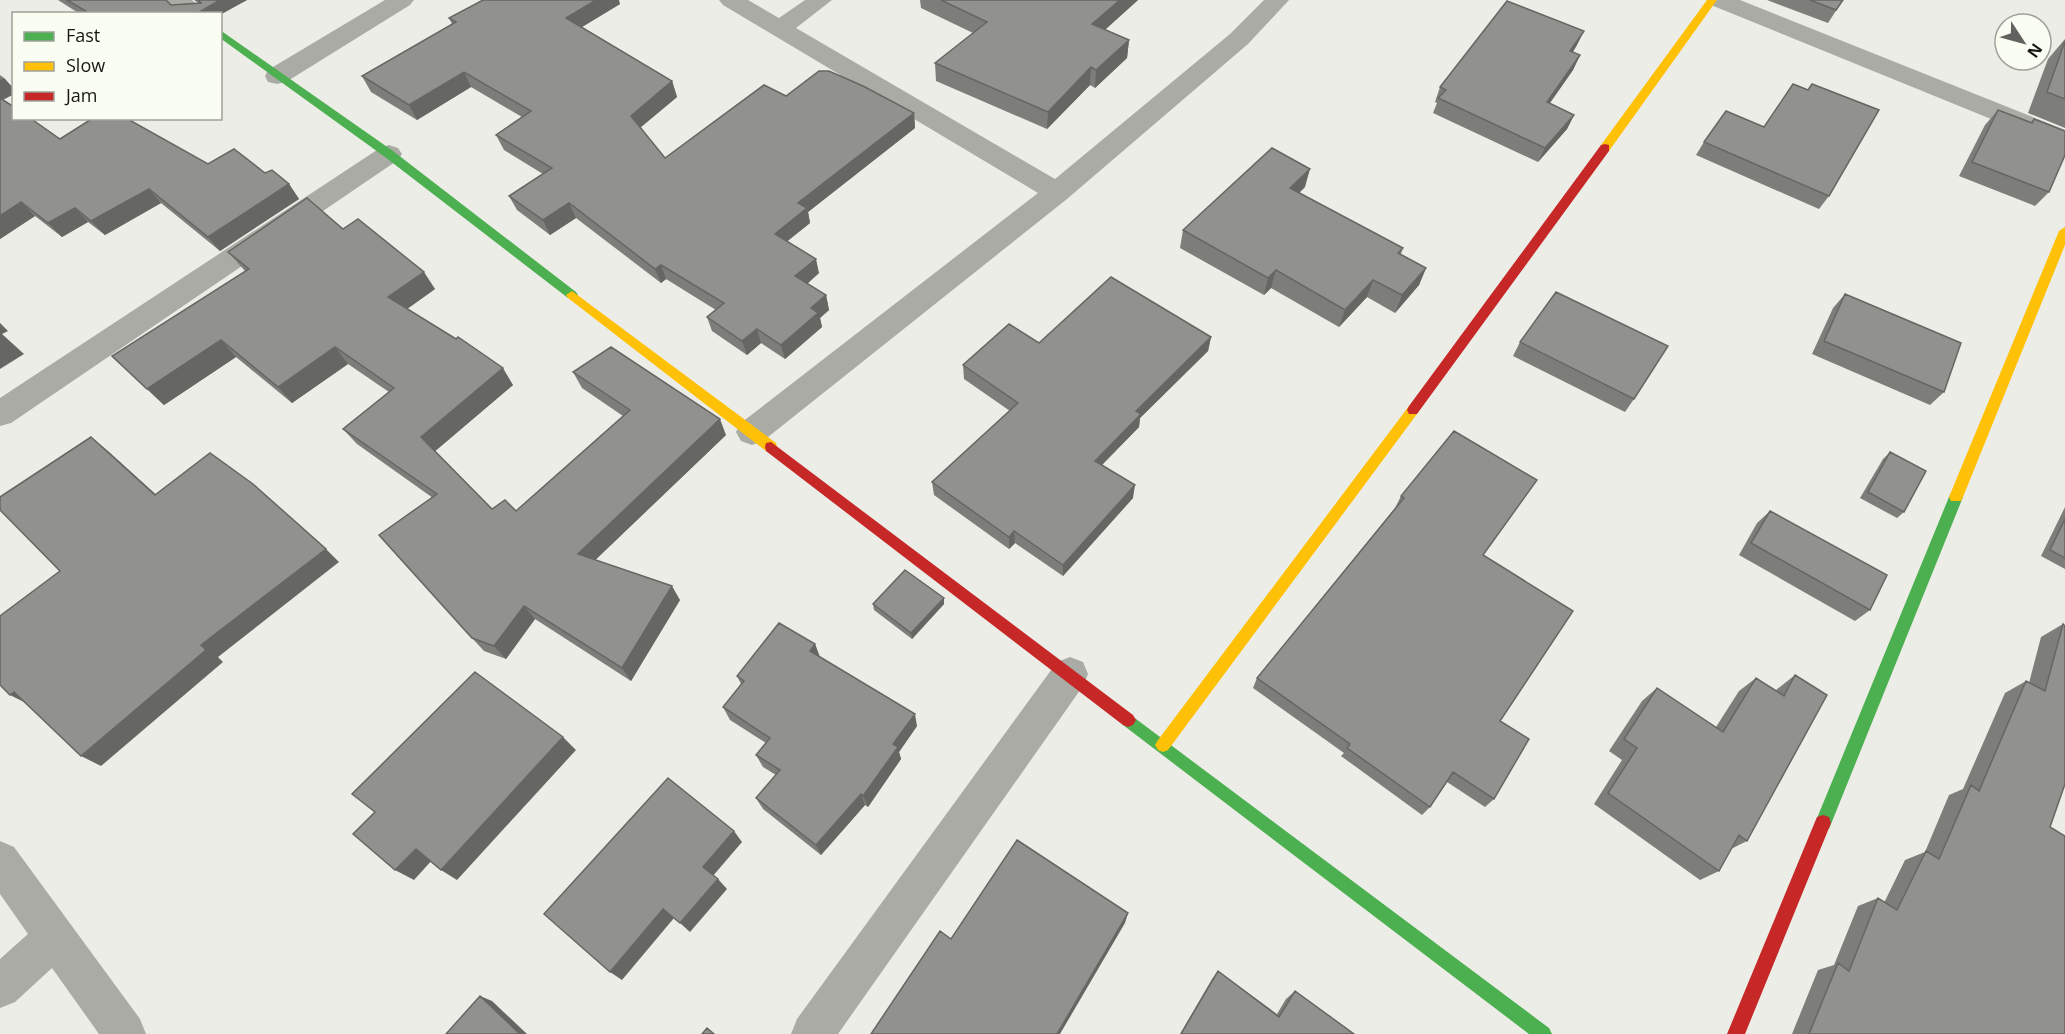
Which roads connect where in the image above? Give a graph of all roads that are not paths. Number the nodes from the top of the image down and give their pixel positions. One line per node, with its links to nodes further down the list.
1 (177, 0): 8 (street)
2 (402, 0): 11 (street)
3 (730, 0): 9 (street)
4 (820, 0): 9 (street)
5 (1277, 0): 14 (street)
6 (1712, 0): 19 (street)
7 (1719, 0): 12 (street)
8 (192, 12)
9 (778, 30): 14 (street)
10 (222, 35): 11 (street)
11 (277, 76): 13 (street)
12 (2065, 140)
13 (388, 154): 16 (street); 17 (street)
14 (1057, 192): 17 (street)
15 (2065, 231): 26 (street)
16 (0, 414)
17 (752, 432): 18 (street)
18 (1070, 674): 19 (street); 24 (street)
19 (1163, 745): 25 (street)
20 (0, 861): 21 (street)
21 (55, 938): 22 (street); 23 (street)
22 (0, 987)
23 (125, 1034)
24 (812, 1034)
25 (1543, 1034)
26 (1736, 1034)

